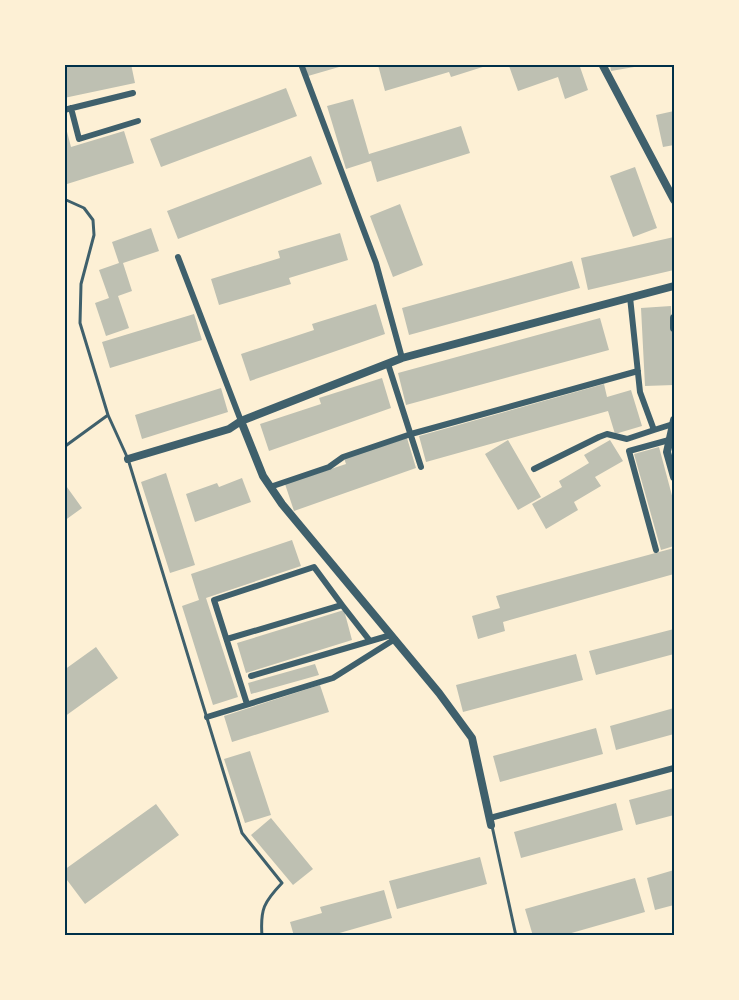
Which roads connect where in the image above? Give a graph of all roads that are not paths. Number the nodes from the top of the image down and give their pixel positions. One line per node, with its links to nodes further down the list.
1 (301, 64): 13 (street)
2 (602, 64): 7 (street)
3 (133, 93): 4 (street)
4 (68, 109): 5 (street)
5 (138, 121)
6 (64, 200): 16 (lane)
7 (675, 200)
8 (178, 256): 17 (street)
9 (675, 286): 10 (street)
10 (630, 297): 13 (street); 15 (street)
11 (675, 318): 12 (street)
12 (675, 328)
13 (402, 358): 14 (street)
14 (388, 364): 17 (street); 20 (street)
15 (638, 371): 19 (street); 20 (street)
16 (108, 415): 22 (lane); 23 (lane)
17 (241, 421): 23 (street); 27 (street)
18 (674, 422): 19 (street); 21 (street)
19 (654, 430): 25 (street)
20 (411, 434): 24 (street); 27 (street)
21 (669, 440): 26 (street); 28 (street)
22 (64, 447)
23 (128, 459): 35 (lane)
24 (421, 467)
25 (534, 470)
26 (675, 477)
27 (270, 487): 30 (street)
28 (656, 550)
29 (342, 605): 31 (street); 31 (street); 32 (street)
30 (393, 637): 32 (street); 34 (street); 37 (street)
31 (227, 639): 34 (street)
32 (370, 641): 33 (street)
33 (251, 676)
34 (247, 704): 35 (street)
35 (207, 717): 38 (lane)
36 (675, 768): 37 (street)
37 (491, 822): 39 (lane)
38 (262, 936)
39 (516, 936)

